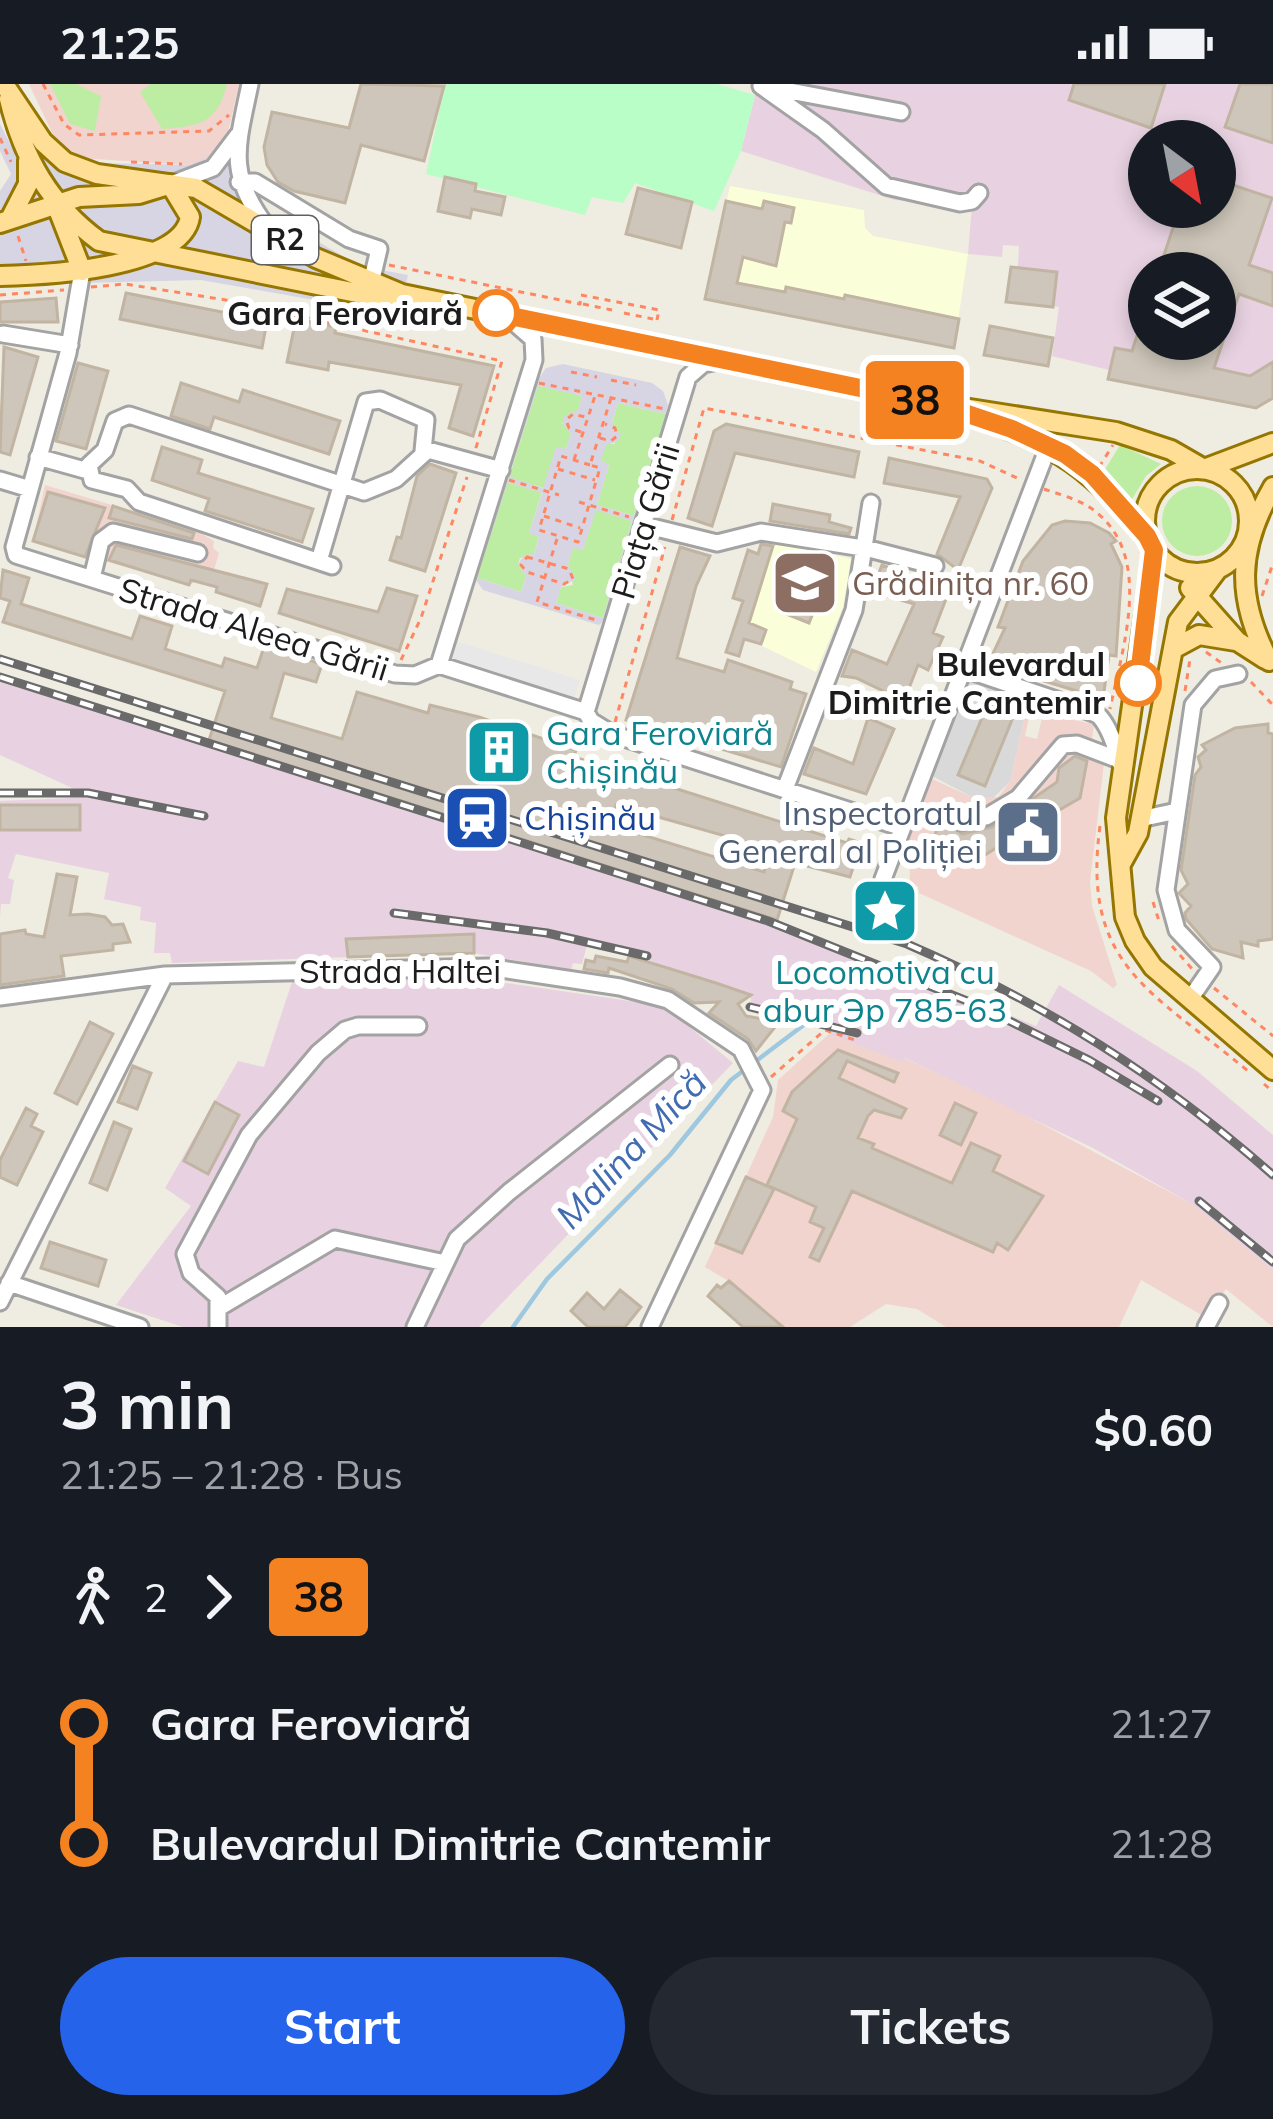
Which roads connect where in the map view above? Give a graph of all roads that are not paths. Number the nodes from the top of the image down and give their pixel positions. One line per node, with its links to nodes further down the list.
1 (250, 84): 5 (street)
2 (758, 85): 4 (street); 9 (street)
3 (6, 86): 6 (main road); 8 (main road)
4 (901, 112)
5 (233, 134): 7 (street); 8 (street)
6 (21, 163): 10 (main road); 11 (main road)
7 (239, 182): 12 (street); 16 (street)
8 (170, 184): 10 (main road); 12 (main road, R2); 13 (main road)
9 (979, 193)
10 (56, 202): 11 (main road); 13 (main road); 15 (main road)
11 (9, 223)
12 (268, 229): 16 (main road, R2)
13 (147, 254): 15 (main road, R2); 17 (main road, R2)
14 (0, 276): 15 (main road, R2)
15 (81, 279): 20 (street, Strada Aleea Gării)
16 (371, 283): 17 (main road, R2)
17 (402, 294): 18 (main road, R2)
18 (502, 315): 21 (main road, R2); 29 (street)
19 (3, 334): 20 (street)
20 (70, 344): 26 (street, Strada Aleea Gării)
21 (731, 362): 22 (main road, R2); 35 (street, Piața Gării)
22 (938, 404): 24 (main road, R2); 27 (main road, R2)
23 (1273, 442): 27 (main road)
24 (1049, 446): 37 (main road, R2); 49 (street)
25 (423, 451): 29 (street); 31 (street); 31 (street)
26 (38, 458): 28 (street); 33 (street, Strada Aleea Gării)
27 (1204, 470): 36 (main road); 37 (main road)
28 (88, 471): 31 (street); 31 (street)
29 (504, 474): 48 (street)
30 (0, 480): 33 (street)
31 (341, 487)
32 (1273, 488): 36 (main road)
33 (30, 489): 43 (street, Strada Aleea Gării)
34 (871, 503): 38 (street)
35 (640, 522): 38 (street); 51 (street, Piața Gării)
36 (1249, 531): 42 (main road); 47 (main road)
37 (1150, 543): 41 (main road); 52 (main road)
38 (861, 549): 40 (street); 53 (street)
39 (198, 554): 43 (street)
40 (935, 566)
41 (1171, 566): 42 (main road); 44 (main road)
42 (1217, 570): 44 (main road)
43 (92, 578): 48 (street, Strada Aleea Gării)
44 (1197, 595): 45 (main road); 46 (main road)
45 (1237, 641): 46 (main road); 47 (main road)
46 (1173, 649): 55 (main road)
47 (1271, 663)
48 (439, 665): 51 (street, Strada Aleea Gării)
49 (962, 668): 52 (street); 57 (street)
50 (1238, 674): 54 (street)
51 (586, 712): 53 (street, Strada Aleea Gării)
52 (1121, 765): 56 (street); 58 (main road)
53 (784, 789): 57 (street, Strada Aleea Gării)
54 (1178, 812): 55 (street); 62 (street)
55 (1140, 819): 58 (main road)
56 (962, 822)
57 (900, 827): 59 (street)
58 (1121, 864): 62 (main road)
59 (890, 880)
60 (165, 975): 61 (street, Strada Haltei); 67 (street); 74 (street, Strada Haltei)
61 (0, 997)
62 (1190, 1000): 65 (main road)
63 (418, 1025): 70 (street)
64 (670, 1065): 66 (street)
65 (1273, 1070)
66 (445, 1263): 70 (street); 73 (street)
67 (9, 1283): 68 (street); 71 (street)
68 (0, 1302)
69 (1219, 1303): 75 (street)
70 (222, 1306): 72 (street)
71 (140, 1327)
72 (218, 1327)
73 (415, 1327)
74 (650, 1327)
75 (1206, 1327)

